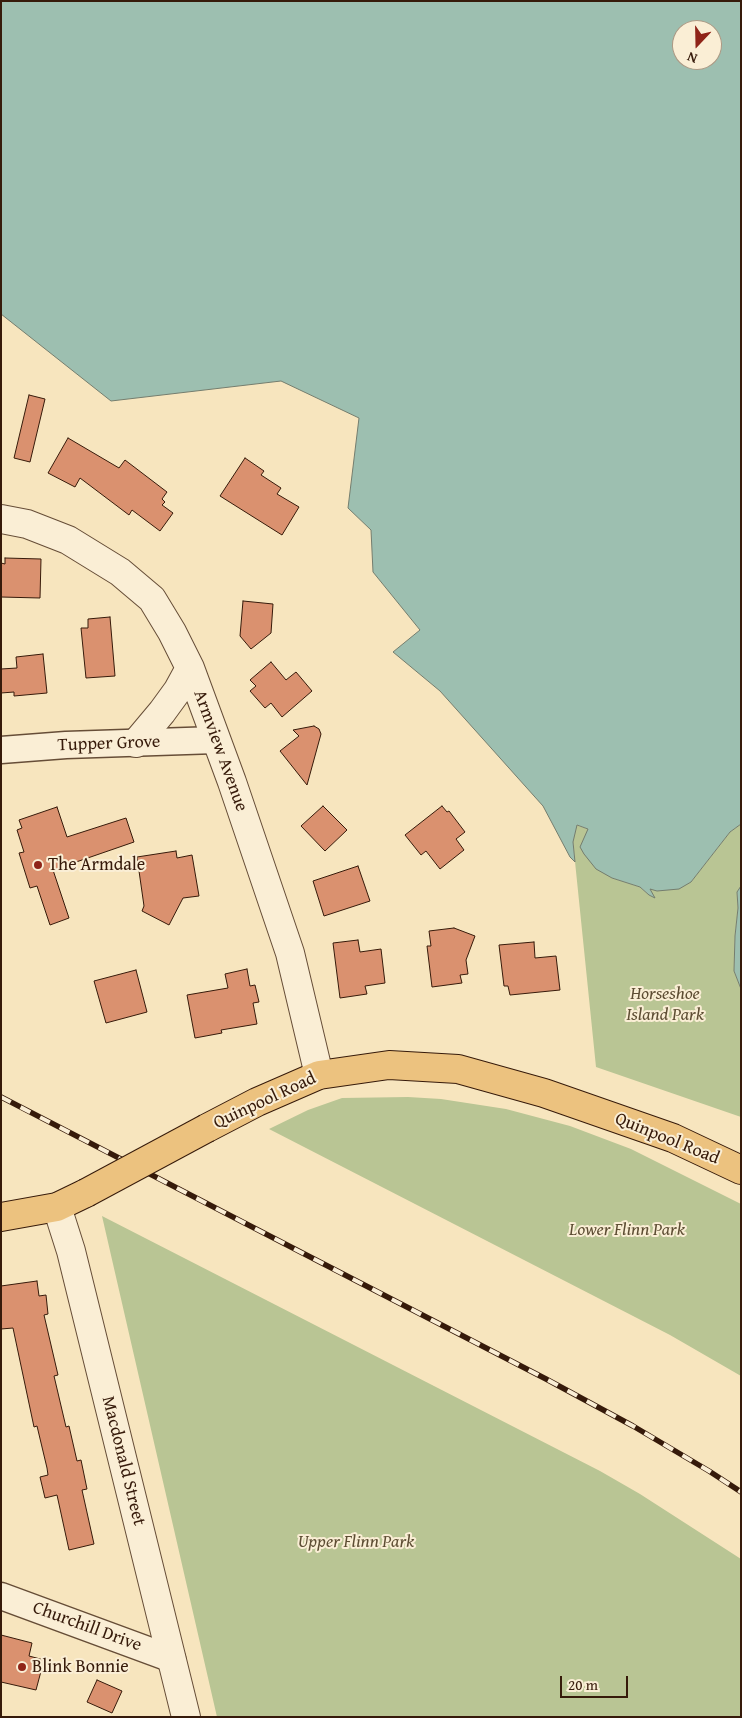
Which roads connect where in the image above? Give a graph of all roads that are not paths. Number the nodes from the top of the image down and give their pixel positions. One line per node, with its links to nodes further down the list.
1 (1, 519): 2 (street, Armview Avenue)
2 (190, 668): 3 (street, Armview Avenue); 4 (street)
3 (216, 740): 4 (street, Tupper Grove); 6 (street, Armview Avenue)
4 (136, 743): 5 (street, Tupper Grove)
5 (1, 750)
6 (319, 1075): 7 (main road, Quinpool Road); 8 (main road, Quinpool Road, bridge)
7 (741, 1170)
8 (57, 1207): 9 (main road, Quinpool Road); 11 (street, Macdonald Street)
9 (1, 1217)
10 (1, 1596): 11 (street, Churchill Drive)
11 (172, 1659): 12 (street, Macdonald Street)
12 (186, 1717)

